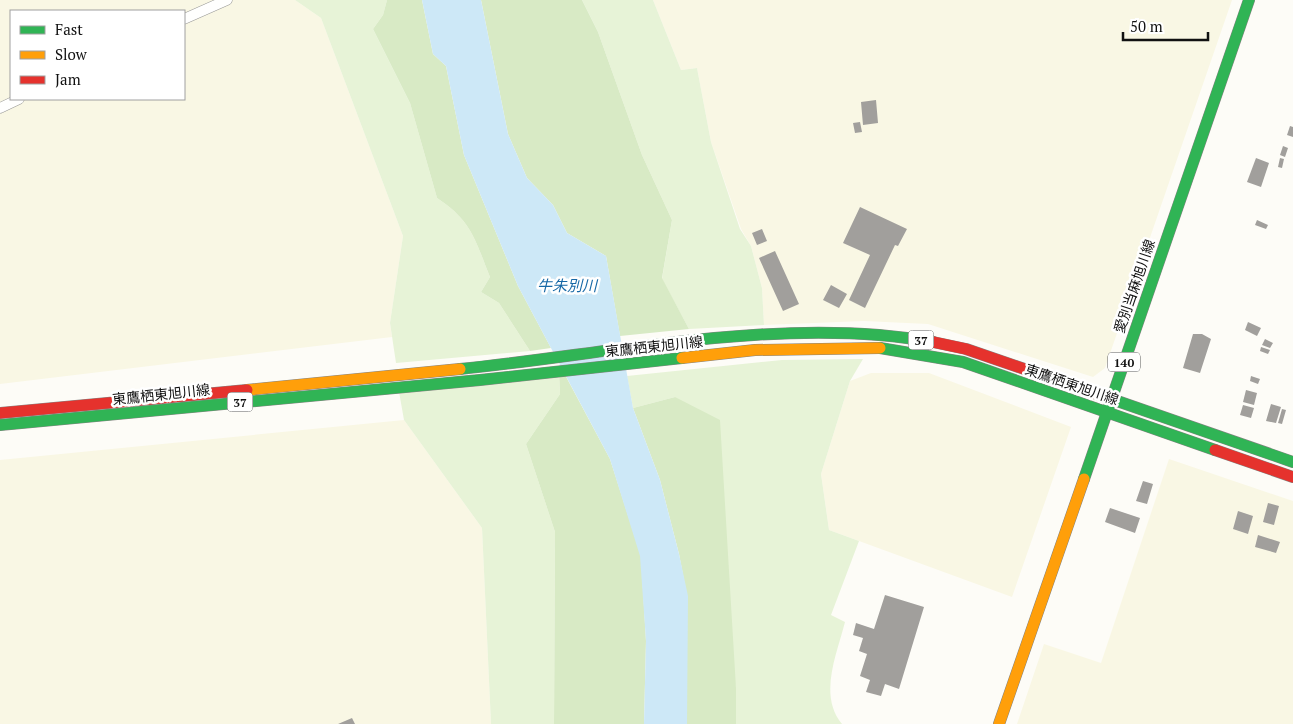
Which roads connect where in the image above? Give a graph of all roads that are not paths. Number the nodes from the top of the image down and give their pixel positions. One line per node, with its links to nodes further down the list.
1 (227, 0): 3 (street)
2 (1249, 0): 6 (main road, 愛別当麻旭川線 / 140)
3 (185, 19)
4 (17, 100): 5 (street)
5 (0, 108)
6 (1110, 400): 7 (main road, 愛別当麻旭川線 / 140); 8 (main road, 東鷹栖東旭川線 / 37); 10 (main road, 東鷹栖東旭川線 / 37)
7 (1106, 412): 9 (main road, 東鷹栖東旭川線 / 37); 11 (main road, 東鷹栖東旭川線 / 37); 12 (main road, 愛別当麻旭川線 / 140)
8 (0, 413)
9 (0, 425)
10 (1293, 462)
11 (1293, 477)
12 (998, 724)

